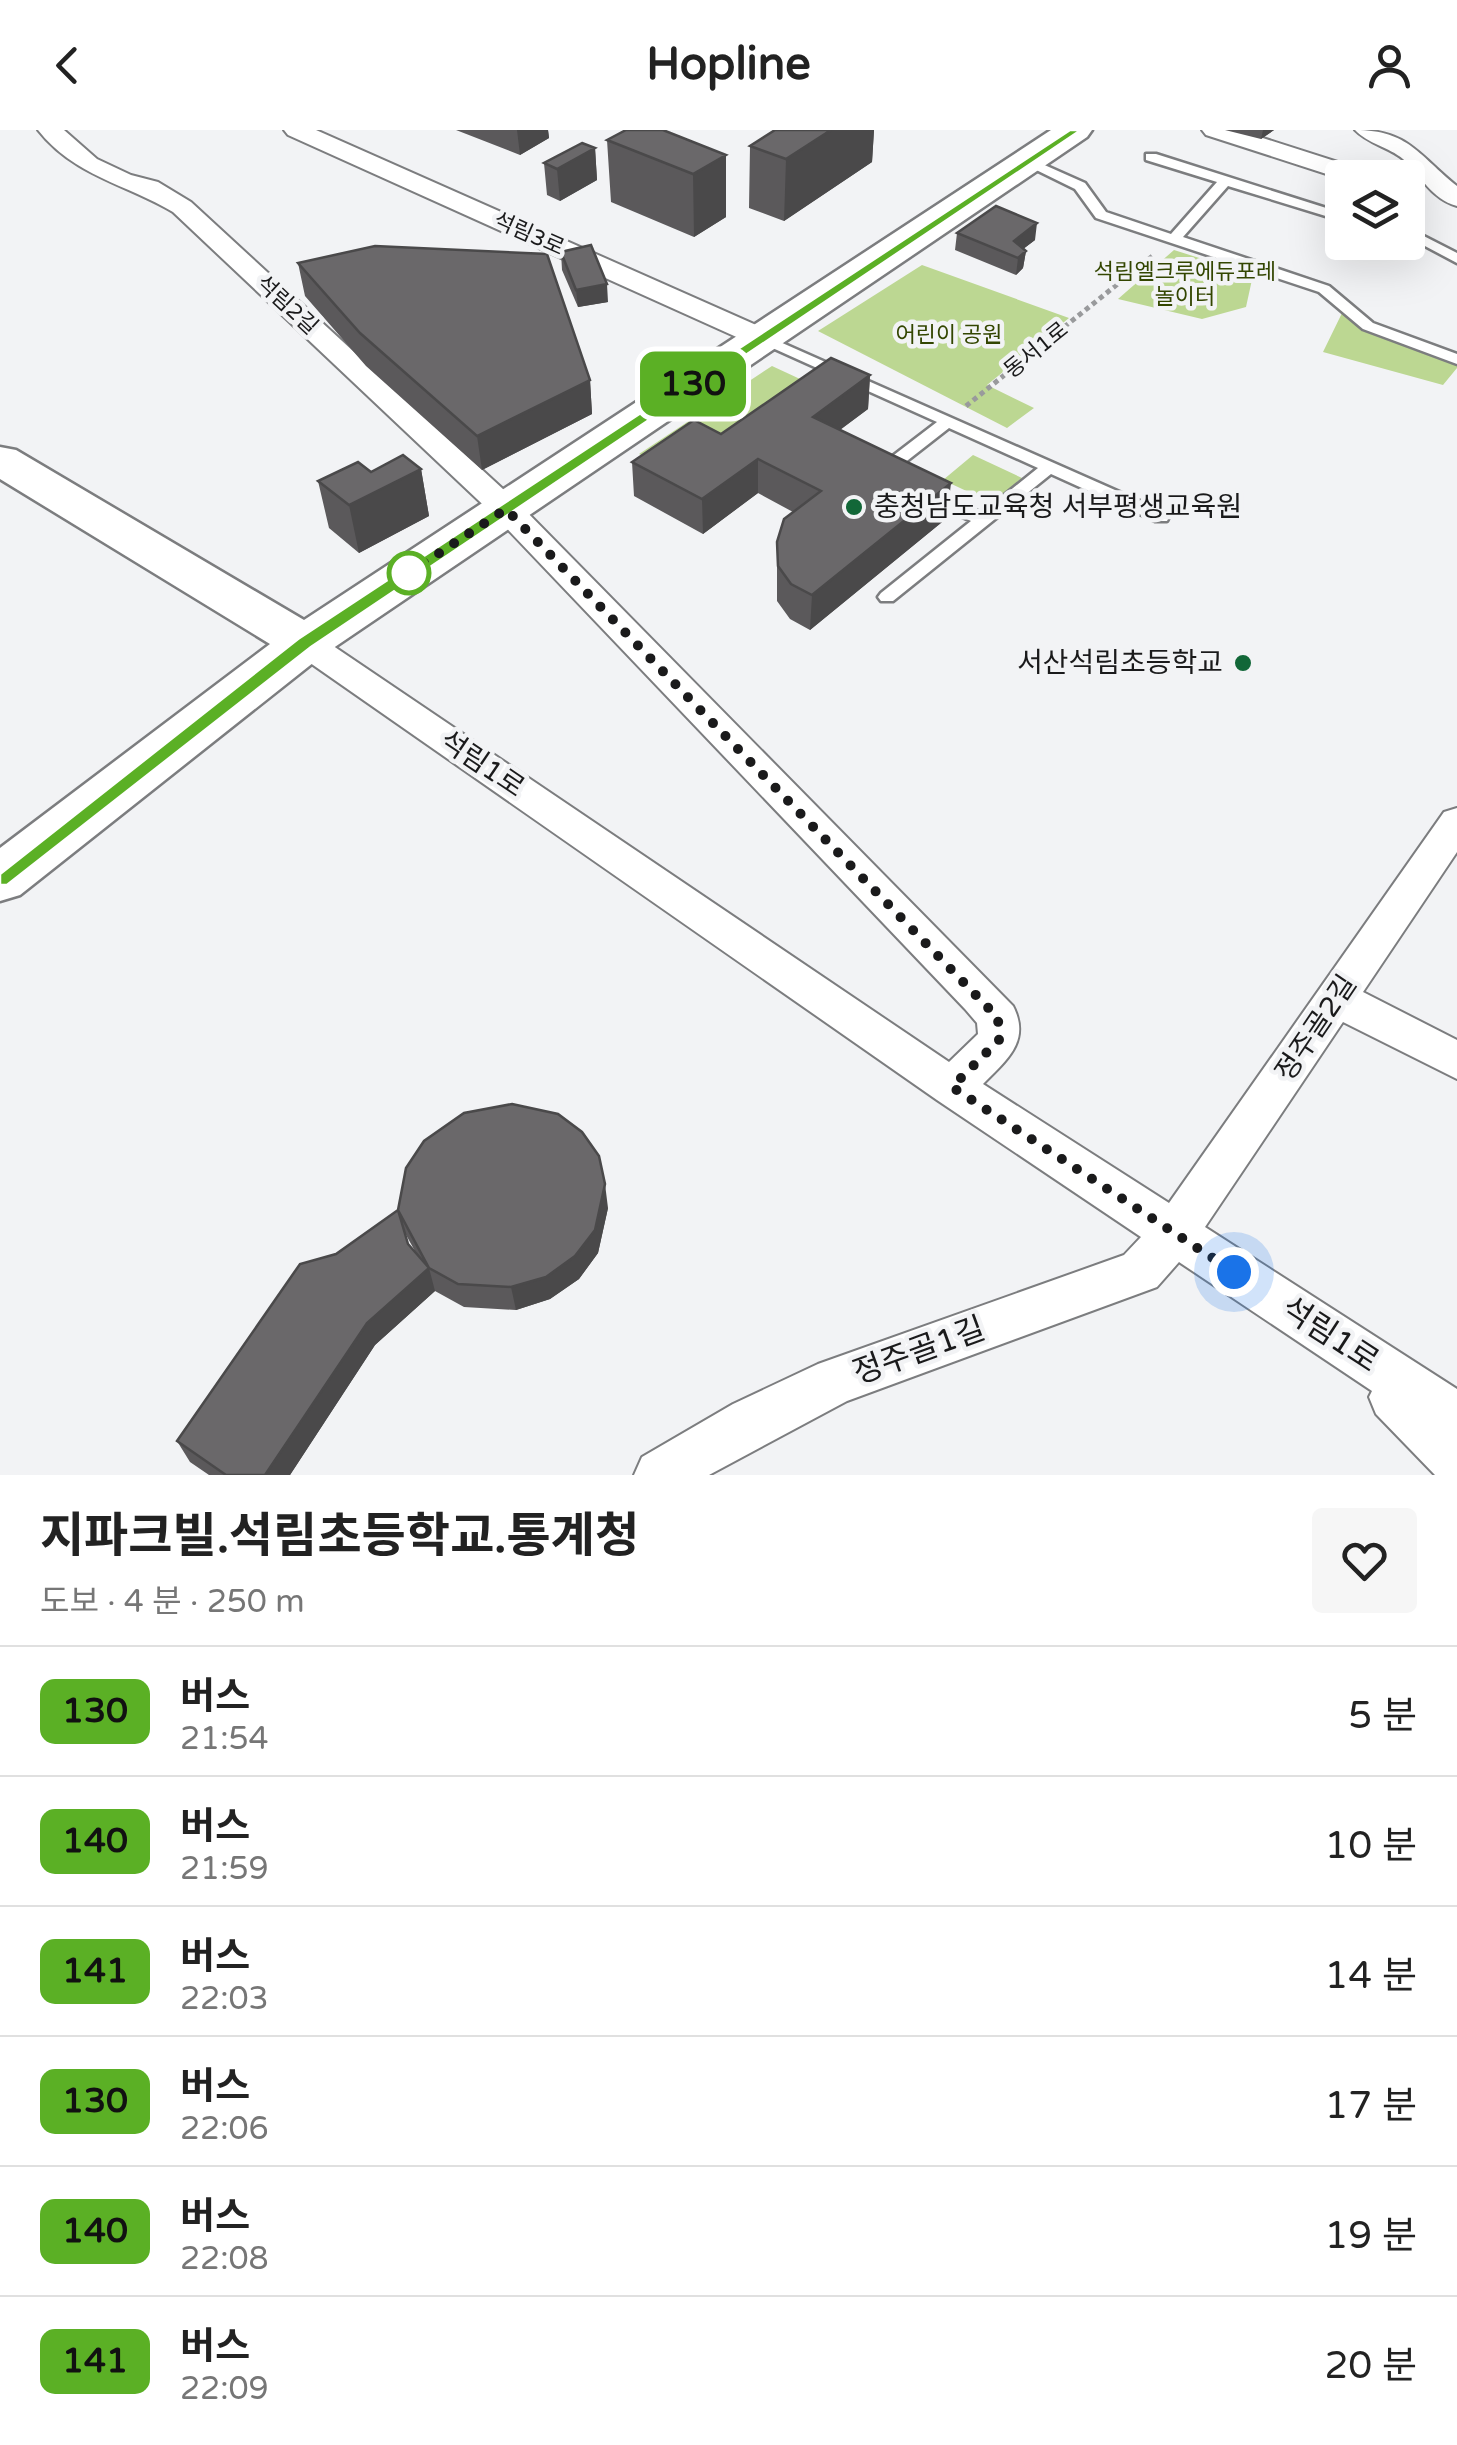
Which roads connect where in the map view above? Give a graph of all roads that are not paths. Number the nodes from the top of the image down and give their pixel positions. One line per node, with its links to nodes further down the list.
1 (50, 130): 22 (street, 석림2길)
2 (296, 130): 17 (street, 석림3로)
3 (1075, 130): 7 (street)
4 (1214, 130): 8 (street)
5 (1367, 130): 11 (street)
6 (1152, 157): 9 (lane)
7 (1026, 162): 14 (lane); 17 (street)
8 (1325, 166)
9 (1225, 181): 13 (lane); 14 (lane)
10 (1425, 198): 12 (street)
11 (1457, 198)
12 (1457, 208)
13 (1325, 213)
14 (1172, 241): 18 (lane)
15 (1425, 241): 16 (lane)
16 (1457, 259)
17 (762, 338): 19 (lane); 22 (street)
18 (1457, 360)
19 (948, 421): 21 (lane); 24 (lane)
20 (0, 460): 26 (street, 석림1로)
21 (1050, 467): 23 (lane); 24 (lane)
22 (506, 509): 26 (street); 31 (street)
23 (1161, 517)
24 (983, 520): 25 (lane)
25 (887, 597)
26 (305, 643): 28 (street); 31 (street, 석림1로)
27 (1456, 824): 29 (street, 정주골2길)
28 (0, 879)
29 (1336, 998): 30 (street); 32 (street, 정주골2길)
30 (1457, 1061)
31 (952, 1087): 32 (street, 석림1로)
32 (1175, 1233): 33 (street, 석림1로); 36 (street, 정주골1길)
33 (1323, 1330): 34 (street, 석림1로); 35 (street)
34 (1457, 1418)
35 (1457, 1460)
36 (660, 1475)

